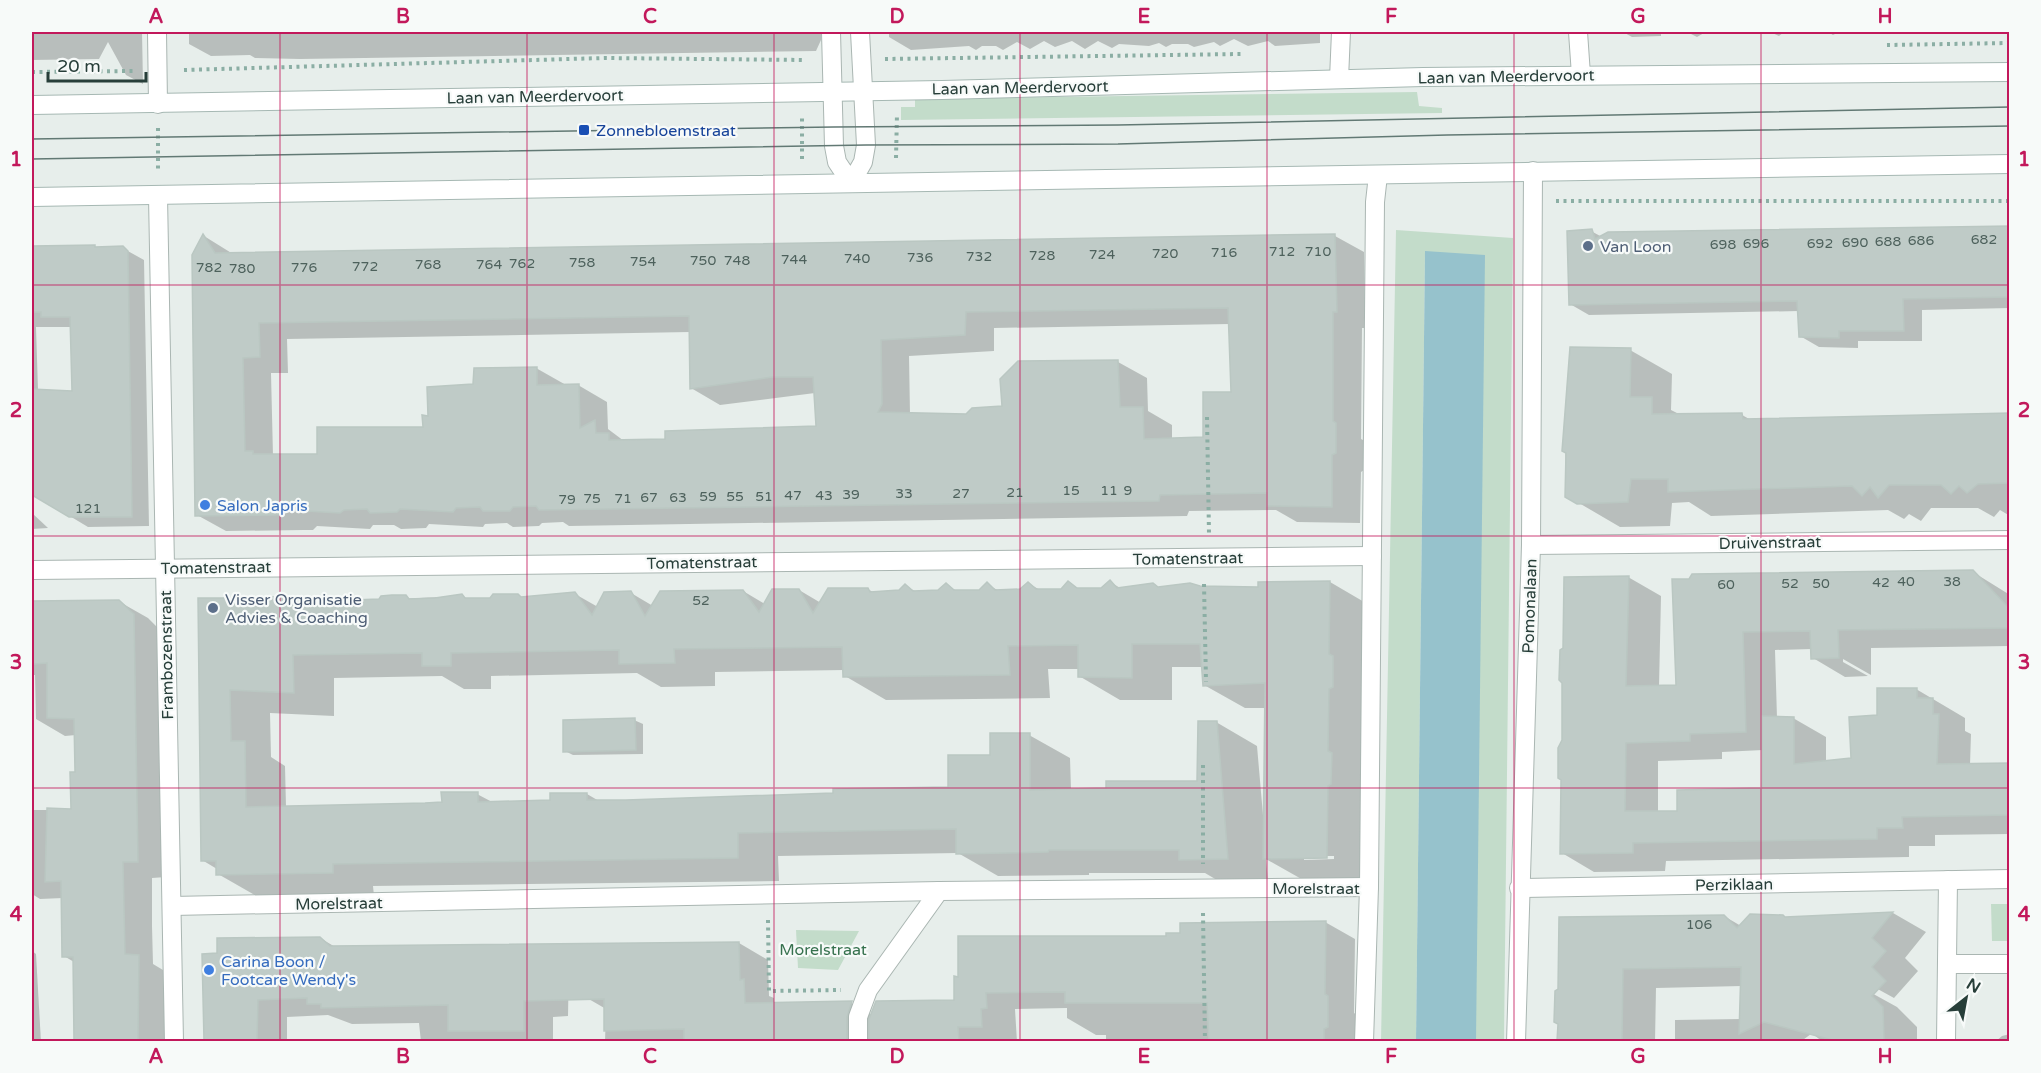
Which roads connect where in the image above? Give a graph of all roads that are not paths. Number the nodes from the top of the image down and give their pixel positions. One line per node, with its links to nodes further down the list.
1 (157, 32): 11 (street)
2 (831, 32): 10 (street)
3 (860, 32): 9 (street)
4 (1341, 32): 8 (street)
5 (1578, 32): 7 (street)
6 (2010, 72): 7 (street, Laan van Meerdervoort)
7 (1581, 75): 8 (street, Laan van Meerdervoort)
8 (1339, 79): 9 (street, Laan van Meerdervoort)
9 (865, 90): 10 (street, Laan van Meerdervoort); 16 (street)
10 (833, 91): 11 (street, Laan van Meerdervoort); 16 (street)
11 (158, 104): 12 (street, Laan van Meerdervoort)
12 (32, 105)
13 (2010, 164): 14 (street)
14 (1533, 171): 15 (street); 20 (street, Pomonalaan)
15 (1378, 175): 16 (street); 21 (street)
16 (851, 183): 17 (street)
17 (158, 196): 18 (street); 22 (street, Frambozenstraat)
18 (32, 197)
19 (2010, 540): 20 (street, Druivenstraat)
20 (1531, 544): 27 (street, Pomonalaan)
21 (1372, 556): 22 (street, Tomatenstraat); 26 (street)
22 (164, 567): 23 (street, Tomatenstraat); 29 (street, Frambozenstraat)
23 (32, 570)
24 (2010, 879): 25 (street, Perziklaan)
25 (1948, 880): 27 (street, Perziklaan); 30 (street)
26 (1369, 887): 28 (street, Morelstraat); 34 (street)
27 (1519, 888): 35 (street, Pomonalaan)
28 (939, 891): 29 (street, Morelstraat); 33 (street)
29 (172, 906): 32 (street, Frambozenstraat)
30 (1948, 964): 31 (street); 36 (street)
31 (2010, 964)
32 (174, 1041)
33 (858, 1041)
34 (1364, 1041)
35 (1516, 1041)
36 (1946, 1041)

